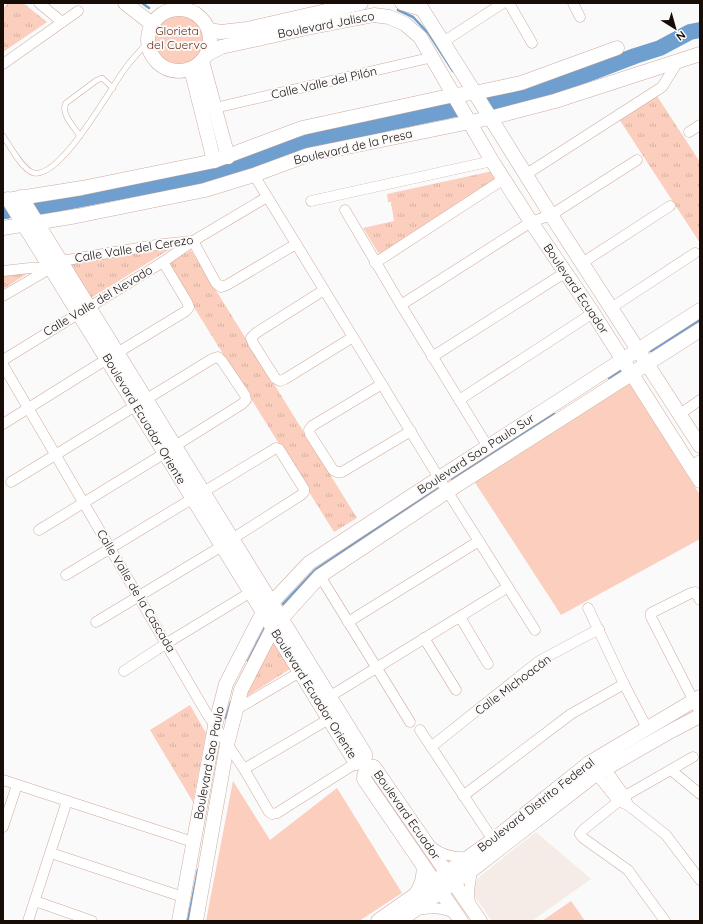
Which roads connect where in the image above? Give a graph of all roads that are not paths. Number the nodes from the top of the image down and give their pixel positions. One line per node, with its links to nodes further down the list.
1 (39, 3): 13 (street)
2 (125, 3): 14 (street)
3 (402, 3): 8 (street)
4 (503, 3): 16 (street)
5 (509, 3): 18 (street)
6 (573, 3): 12 (street)
7 (356, 4): 15 (street, Boulevard Jalisco)
8 (420, 6): 16 (street)
9 (161, 7): 10 (street); 14 (street)
10 (191, 7): 15 (street)
11 (78, 11): 13 (street)
12 (580, 17)
13 (62, 22): 24 (street)
14 (152, 24): 17 (street)
15 (209, 30): 23 (street)
16 (443, 42): 26 (street)
17 (147, 43): 23 (street); 25 (lane)
18 (532, 43)
19 (617, 48): 26 (street)
20 (700, 54): 22 (street, Boulevard de la Presa)
21 (433, 58): 23 (street, Boulevard Jalisco); 27 (street, Boulevard Jalisco); 28 (street, Calle Valle del Pilón)
22 (679, 60): 29 (street, Boulevard de la Presa); 39 (street)
23 (200, 61): 28 (street); 38 (street)
24 (3, 64)
25 (113, 88): 34 (lane); 34 (lane)
26 (474, 93): 27 (street); 29 (street, Boulevard Ecuador)
27 (454, 95): 30 (street, Boulevard Ecuador); 35 (street)
28 (216, 108): 35 (street)
29 (490, 118): 30 (street, Boulevard de la Presa); 39 (street, Boulevard Ecuador)
30 (469, 122): 37 (street, Boulevard Ecuador); 40 (street, Boulevard de la Presa)
31 (700, 125): 32 (street)
32 (690, 132)
33 (3, 136): 34 (lane)
34 (80, 136)
35 (228, 157): 38 (street)
36 (637, 160): 47 (street)
37 (492, 161): 41 (street, Boulevard Ecuador); 44 (street)
38 (214, 162): 43 (street)
39 (525, 174): 47 (street, Boulevard Ecuador)
40 (254, 175): 42 (street); 49 (street, Boulevard de la Presa)
41 (504, 179): 48 (street, Boulevard Ecuador); 55 (street)
42 (267, 197): 51 (street, Calle Valle del Cerezo); 52 (street)
43 (11, 199): 49 (street, Boulevard Ecuador Oriente)
44 (311, 201)
45 (670, 206): 56 (street)
46 (345, 210): 55 (street)
47 (551, 215): 48 (street); 56 (street, Boulevard Ecuador)
48 (531, 222): 59 (street, Boulevard Ecuador); 62 (street)
49 (31, 223): 50 (street, Boulevard de la Presa); 57 (street, Boulevard Ecuador Oriente)
50 (3, 228)
51 (192, 241): 52 (street); 54 (street, Calle Valle del Nevado); 57 (street, Calle Valle del Cerezo)
52 (296, 244): 60 (street)
53 (695, 253): 63 (street)
54 (163, 262): 64 (street, Calle Valle del Nevado); 70 (street)
55 (375, 263): 62 (street)
56 (582, 263): 63 (street, Boulevard Ecuador)
57 (56, 264): 58 (street, Calle Valle del Cerezo); 61 (street); 64 (street, Boulevard Ecuador Oriente)
58 (3, 271)
59 (566, 272): 66 (street, Boulevard Ecuador); 71 (street)
60 (324, 290): 68 (street); 68 (street)
61 (3, 296)
62 (401, 305): 71 (street)
63 (611, 308): 69 (street, Boulevard Ecuador)
64 (84, 310): 70 (street, Boulevard Ecuador Oriente); 72 (street, Calle Valle del Nevado)
65 (700, 310): 69 (street, Boulevard Sao Paulo Sur)
66 (593, 313): 73 (street, Boulevard Ecuador); 78 (street)
67 (700, 330): 74 (street, Boulevard Sao Paulo Sur)
68 (353, 337): 77 (street)
69 (638, 350): 73 (street, Boulevard Sao Paulo Sur); 74 (street, Boulevard Ecuador)
70 (112, 356): 80 (street, Boulevard Ecuador Oriente); 81 (street)
71 (432, 357): 78 (street)
72 (3, 360)
73 (623, 360): 76 (street, Boulevard Ecuador); 86 (street, Boulevard Sao Paulo Sur)
74 (647, 364): 76 (street, Boulevard Sao Paulo Sur); 82 (street, Boulevard Ecuador)
75 (3, 365): 81 (street, Calle Valle de la Cascada)
76 (632, 374): 89 (street, Boulevard Ecuador); 93 (street, Boulevard Sao Paulo Sur)
77 (382, 384): 84 (street); 84 (street)
78 (458, 400): 86 (street)
79 (700, 400): 82 (street)
80 (141, 402): 87 (street, Boulevard Ecuador Oriente); 87 (street); 88 (street)
81 (28, 408): 83 (street); 88 (street, Calle Valle de la Cascada)
82 (680, 414): 85 (street, Boulevard Ecuador)
83 (3, 424)
84 (410, 431): 90 (street)
85 (700, 446)
86 (488, 447): 90 (street, Boulevard Sao Paulo Sur)
87 (170, 450): 94 (street, Boulevard Ecuador Oriente); 95 (street)
88 (55, 455): 92 (street); 95 (street, Calle Valle de la Cascada)
89 (695, 463): 91 (street, Boulevard Ecuador)
90 (439, 478): 93 (street); 106 (street, Boulevard Sao Paulo Sur)
91 (700, 481)
92 (11, 482)
93 (448, 492): 97 (street); 101 (street, Boulevard Sao Paulo Sur)
94 (198, 496): 98 (street, Boulevard Ecuador Oriente); 98 (street); 99 (street)
95 (83, 502): 96 (street); 99 (street, Calle Valle de la Cascada)
96 (39, 530)
97 (479, 541): 102 (street); 110 (street)
98 (227, 543): 103 (street, Boulevard Ecuador Oriente); 104 (street); 106 (street, Boulevard Ecuador Oriente)
99 (110, 549): 100 (street); 104 (street, Calle Valle de la Cascada)
100 (66, 575)
101 (320, 576): 110 (street); 111 (street, Boulevard Sao Paulo Sur)
102 (508, 587): 108 (street); 113 (street)
103 (251, 592): 106 (street, Boulevard Ecuador Oriente); 115 (street)
104 (138, 596): 109 (street); 115 (street, Calle Valle de la Cascada)
105 (700, 600): 123 (street)
106 (267, 607): 111 (street, Boulevard Ecuador Oriente); 129 (street, Boulevard Sao Paulo)
107 (588, 608): 112 (street)
108 (460, 617): 114 (street); 116 (street)
109 (96, 622)
110 (348, 622): 117 (street)
111 (277, 623): 119 (street, Boulevard Ecuador Oriente); 122 (street, Boulevard Ecuador Oriente); 124 (street, Boulevard Sao Paulo)
112 (599, 629): 120 (street); 134 (street, Calle Michoacán)
113 (535, 630)
114 (424, 638): 117 (street); 121 (street)
115 (167, 643): 118 (street); 129 (street, Calle Valle de la Cascada)
116 (488, 664)
117 (376, 668): 122 (street); 128 (street)
118 (124, 671)
119 (300, 672): 122 (street, Boulevard Ecuador Oriente); 124 (street)
120 (624, 684): 130 (street); 143 (street)
121 (456, 690)
122 (324, 700): 127 (street, Boulevard Ecuador Oriente); 136 (street, Boulevard Ecuador Oriente)
123 (698, 704): 126 (street, Boulevard Distrito Federal)
124 (237, 709): 133 (street, Boulevard Sao Paulo)
125 (700, 716): 132 (street, Boulevard Distrito Federal)
126 (664, 718): 130 (street, Boulevard Distrito Federal); 132 (street)
127 (329, 719): 136 (street, Boulevard Ecuador Oriente); 138 (street)
128 (410, 722)
129 (215, 726): 133 (street, Calle Valle de la Cascada); 148 (street, Boulevard Sao Paulo)
130 (647, 728): 137 (street, Boulevard Distrito Federal)
131 (420, 730): 134 (street)
132 (671, 731): 137 (street, Boulevard Distrito Federal)
133 (227, 745): 138 (street, Calle Valle de la Cascada); 164 (street, Boulevard Sao Paulo)
134 (431, 747): 143 (street)
135 (693, 757): 139 (street)
136 (356, 763): 138 (street, Calle Valle de la Cascada)
137 (597, 766): 144 (street); 147 (street, Boulevard Distrito Federal); 152 (street, Boulevard Distrito Federal)
138 (244, 769)
139 (671, 770): 142 (street); 144 (street)
140 (3, 780): 141 (street)
141 (17, 785): 145 (street); 146 (street)
142 (700, 794)
143 (464, 796): 147 (street)
144 (624, 800): 154 (street); 168 (street)
145 (67, 801): 148 (street); 150 (street)
146 (3, 827)
147 (493, 840): 152 (street, Boulevard Distrito Federal)
148 (194, 842): 156 (street, Boulevard Sao Paulo)
149 (426, 842): 151 (street, Boulevard Ecuador); 152 (street); 153 (street, Boulevard Ecuador)
150 (51, 853): 156 (street); 157 (street)
151 (420, 860): 155 (street, Boulevard Ecuador); 158 (street)
152 (471, 863): 153 (street, Boulevard Distrito Federal); 159 (street)
153 (450, 878): 155 (street, Boulevard Distrito Federal); 159 (street, Boulevard Ecuador)
154 (700, 880)
155 (438, 887): 158 (street, Boulevard Distrito Federal); 160 (street, Boulevard Ecuador)
156 (183, 897): 163 (street, Boulevard Sao Paulo)
157 (35, 901): 161 (street); 162 (street)
158 (413, 904): 160 (street); 165 (street, Boulevard Distrito Federal); 166 (street, Boulevard Distrito Federal)
159 (471, 908): 167 (street, Boulevard Ecuador)
160 (459, 918)
161 (28, 921)
162 (92, 921)
163 (179, 921)
164 (196, 921)
165 (378, 921)
166 (399, 921)
167 (480, 921)
168 (665, 921)

